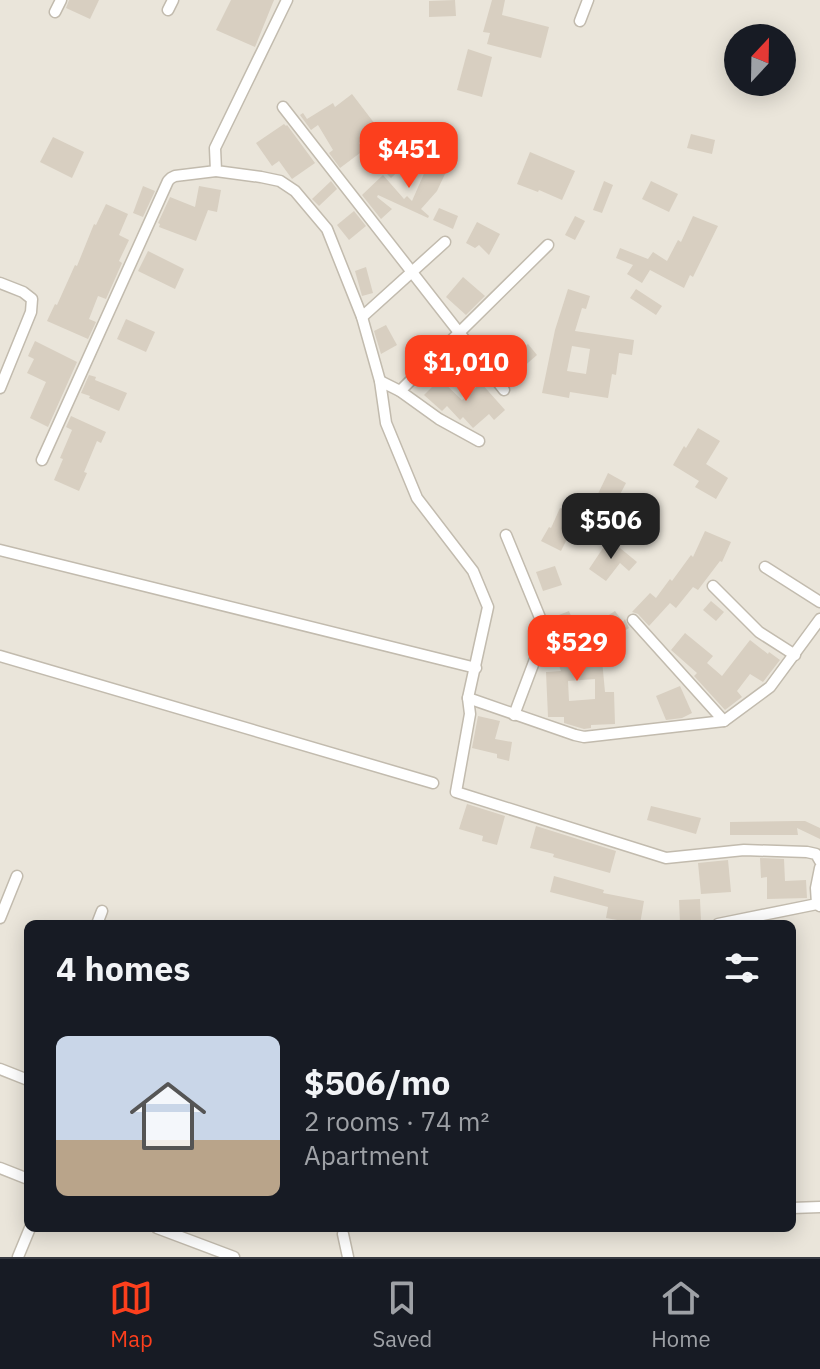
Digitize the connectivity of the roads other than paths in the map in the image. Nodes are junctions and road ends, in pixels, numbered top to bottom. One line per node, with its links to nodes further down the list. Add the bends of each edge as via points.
1 (61, 0): 4 (street)
2 (287, 0): 7 (street, via 215,148)
3 (588, 0): 5 (street)
4 (55, 12)
5 (580, 21)
6 (283, 107): 10 (street)
7 (216, 171): 12 (street, via 280,181 295,191 327,229); 19 (street, via 168,181)
8 (445, 242): 10 (street)
9 (548, 245): 13 (street)
10 (411, 273): 12 (street); 13 (street)
11 (0, 283): 15 (street, via 32,299)
12 (362, 317): 14 (street)
13 (458, 333): 16 (street); 17 (street)
14 (380, 381): 17 (street); 29 (street, via 386,423 417,498 473,571 488,607)
15 (0, 388)
16 (504, 390)
17 (400, 391): 18 (street)
18 (479, 441)
19 (42, 460)
20 (506, 535): 31 (street, via 543,625)
21 (0, 550): 29 (street)
22 (765, 567): 24 (street)
23 (713, 586): 27 (street, via 759,632)
24 (820, 602)
25 (820, 619): 27 (street)
26 (633, 620): 32 (street)
27 (795, 655): 32 (street, via 770,687)
28 (0, 656): 33 (street)
29 (476, 668): 30 (street)
30 (468, 698): 31 (street); 34 (street, via 470,714 456,792 666,858 744,850 807,852)
31 (514, 715): 32 (street, via 584,737)
32 (724, 721)
33 (433, 783)
34 (820, 861)
35 (820, 868): 37 (street)
36 (17, 876): 39 (street)
37 (819, 905): 41 (street)
38 (102, 911): 40 (street)
39 (0, 918)
40 (99, 920)
41 (739, 920)
42 (0, 1069): 43 (street)
43 (24, 1078)
44 (0, 1168): 45 (street)
45 (24, 1177)
46 (820, 1207): 47 (street)
47 (796, 1208)
48 (28, 1232): 51 (street)
49 (168, 1232): 52 (street)
50 (343, 1234): 53 (street)
51 (18, 1257)
52 (234, 1257)
53 (348, 1257)

